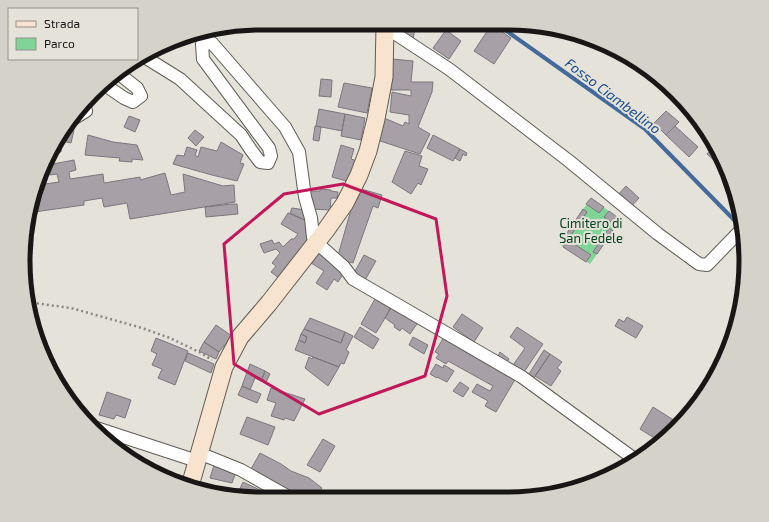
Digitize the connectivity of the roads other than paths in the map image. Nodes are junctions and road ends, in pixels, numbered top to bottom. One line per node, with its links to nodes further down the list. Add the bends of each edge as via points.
1 (385, 30): 7 (main road, via 384,77 368,151 360,175 345,203)
2 (391, 30): 6 (street, via 455,74 699,264 708,265)
3 (148, 59): 7 (street, via 180,79 241,135 260,162 268,163 271,156 269,148 203,59 202,44 212,43 285,127 299,152 305,197)
4 (122, 76): 5 (street, via 137,88 141,96 133,102)
5 (109, 87)
6 (737, 234)
7 (316, 242): 9 (street, via 344,267 353,279 522,377); 10 (main road, via 240,337 224,367)
8 (104, 430): 10 (street)
9 (631, 456)
10 (198, 457): 11 (main road); 12 (street, via 241,470)
11 (191, 481)
12 (280, 492)

